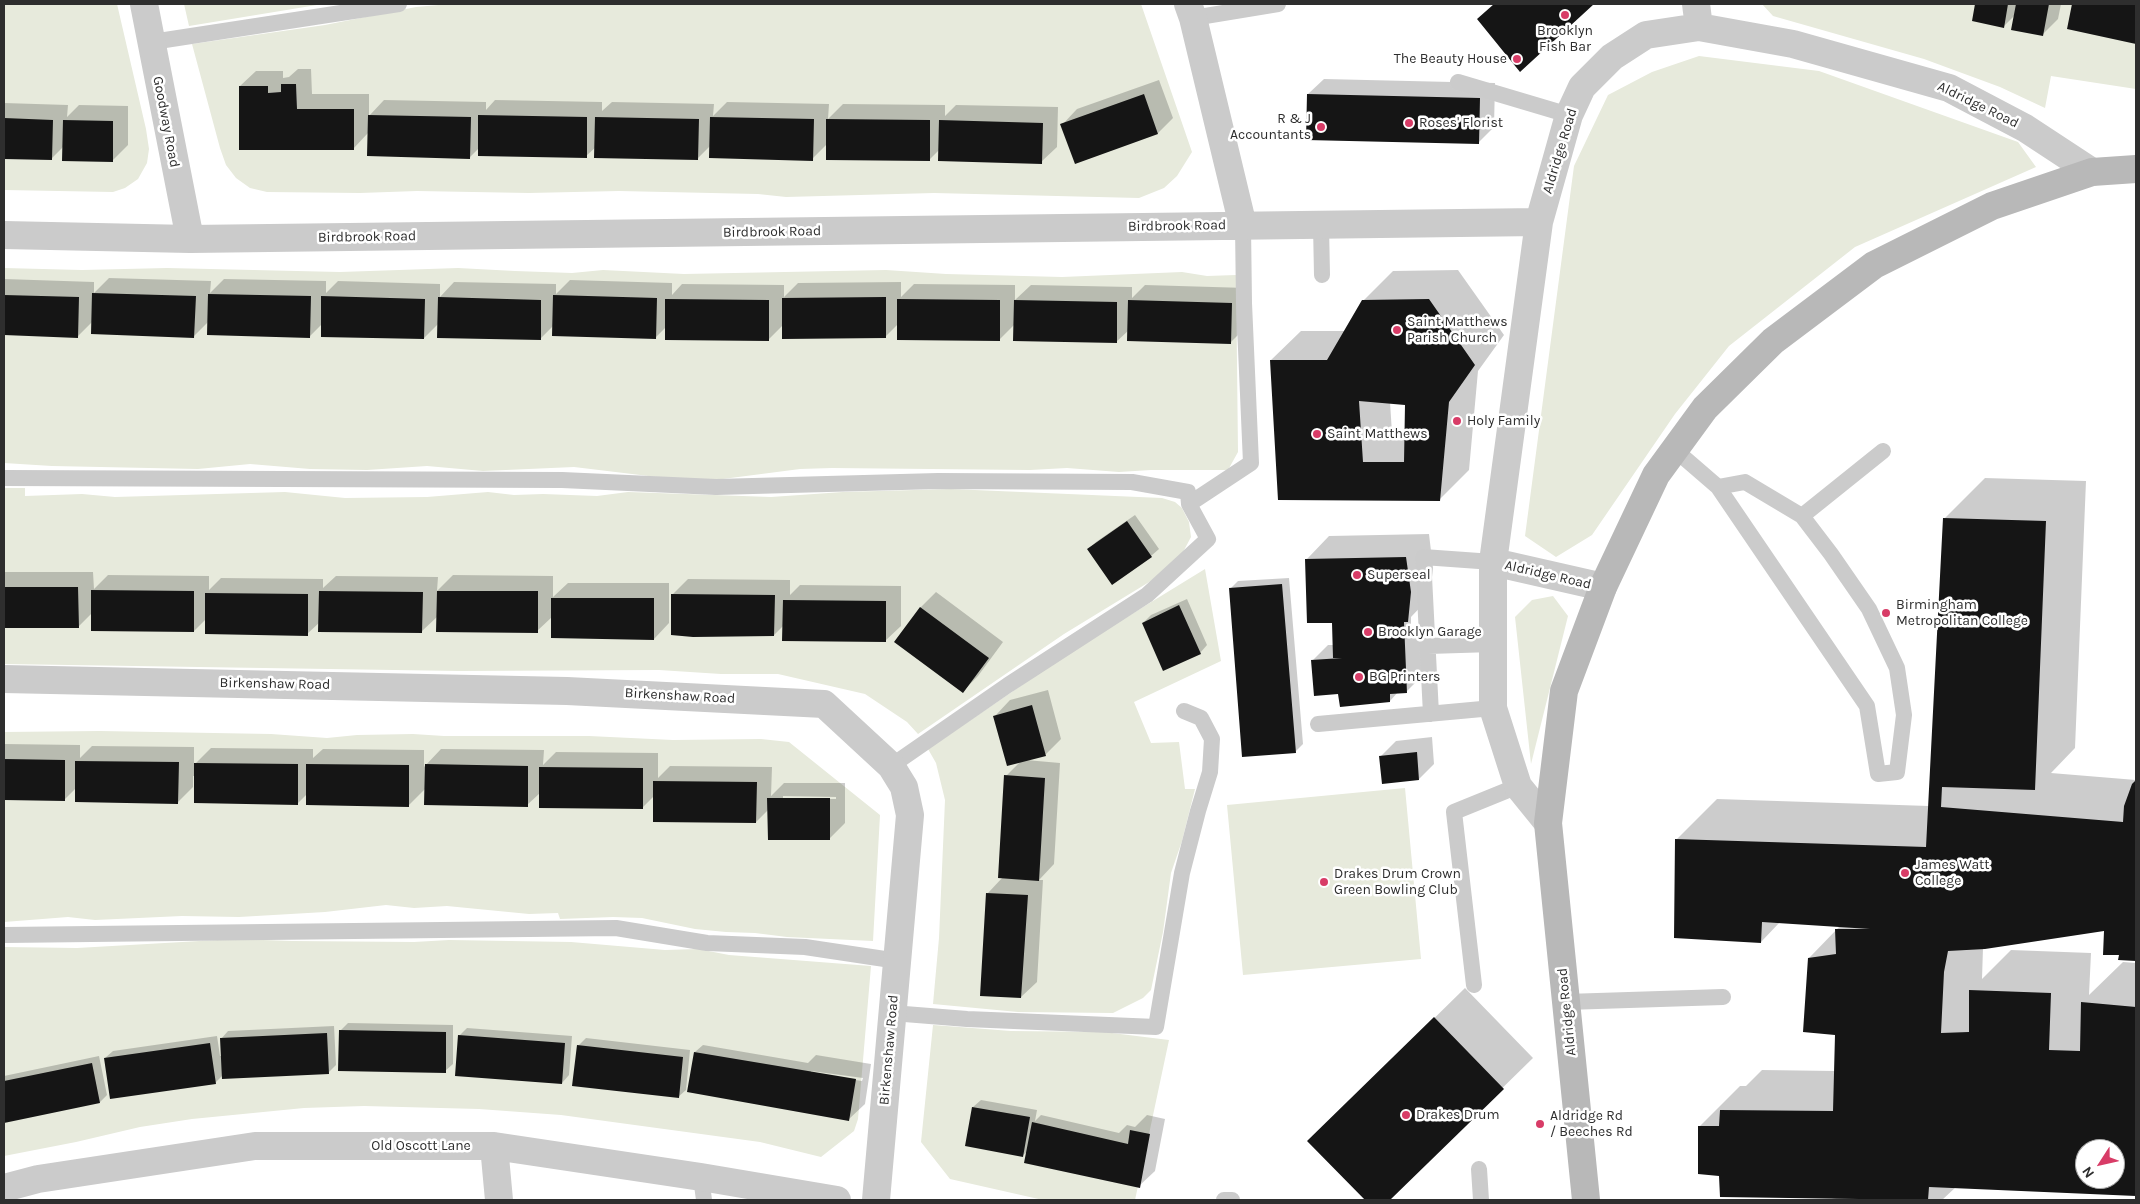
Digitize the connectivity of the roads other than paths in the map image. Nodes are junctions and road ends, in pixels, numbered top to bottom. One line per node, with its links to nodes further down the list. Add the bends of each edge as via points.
1 (144, 4): 6 (street, Goodway Road)
2 (399, 4): 6 (lane)
3 (1278, 4): 4 (lane)
4 (1190, 11): 13 (street)
5 (1697, 15): 8 (street, Aldridge Road, via 1646,35 1612,57 1582,88); 10 (street, Aldridge Road, via 1949,88 2025,128)
6 (152, 42): 15 (street, Goodway Road)
7 (1458, 82): 8 (lane)
8 (1569, 115): 11 (street, Aldridge Road)
9 (2136, 169): 10 (street, Aldridge Road)
10 (2092, 172): 17 (street, Aldridge Road, via 1992,206 1874,265 1773,341 1704,408)
11 (1539, 222): 12 (street, Birdbrook Road); 23 (street, Aldridge Road)
12 (1320, 224): 13 (street, Birdbrook Road); 16 (lane)
13 (1243, 226): 15 (street, Birdbrook Road); 21 (lane, via 1251,463)
14 (4, 235): 15 (street, Birdbrook Road)
15 (190, 239)
16 (1322, 275)
17 (1674, 449): 20 (lane); 24 (street, Aldridge Road, via 1656,474)
18 (1884, 451): 22 (lane)
19 (4, 478): 21 (lane, via 562,480 716,487 938,481 1132,482 1188,492)
20 (1718, 487): 22 (lane, via 1745,482); 22 (lane, via 1867,706 1878,774 1897,772 1904,715 1897,668 1869,609)
21 (1189, 504): 32 (lane, via 1208,539 1147,595)
22 (1802, 516)
23 (1493, 562): 24 (street, Aldridge Road); 25 (street, Aldridge Road); 26 (lane, via 1422,557)
24 (1603, 587): 34 (street, Aldridge Road, via 1564,691)
25 (1493, 644): 26 (lane); 28 (street, Aldridge Road)
26 (1428, 646): 30 (lane)
27 (4, 679): 32 (street, Birkenshaw Road, via 567,691 824,704)
28 (1493, 708): 30 (lane); 33 (street, Aldridge Road)
29 (1184, 711): 40 (lane, via 1201,718 1212,739 1210,772 1182,873 1156,1027)
30 (1431, 714): 31 (lane)
31 (1318, 724)
32 (891, 766): 36 (street, Birkenshaw Road, via 904,787 910,815)
33 (1518, 786): 34 (street, Aldridge Road); 37 (lane, via 1454,812)
34 (1548, 824): 39 (street, Aldridge Road)
35 (4, 935): 36 (lane, via 616,928 707,943 805,947)
36 (898, 961): 40 (street, Birkenshaw Road)
37 (1474, 985)
38 (1723, 997): 39 (lane)
39 (1566, 1002): 51 (street, Aldridge Road)
40 (892, 1013): 47 (street, Birkenshaw Road)
41 (494, 1146): 43 (street, Old Oscott Lane, via 255,1146 38,1179); 44 (street, Old Oscott Lane); 45 (street)
42 (1479, 1169): 50 (lane)
43 (4, 1188)
44 (703, 1188): 46 (street, Old Oscott Lane)
45 (499, 1200)
46 (837, 1200)
47 (876, 1200)
48 (1224, 1200): 49 (lane)
49 (1232, 1200)
50 (1481, 1200)
51 (1586, 1200)

